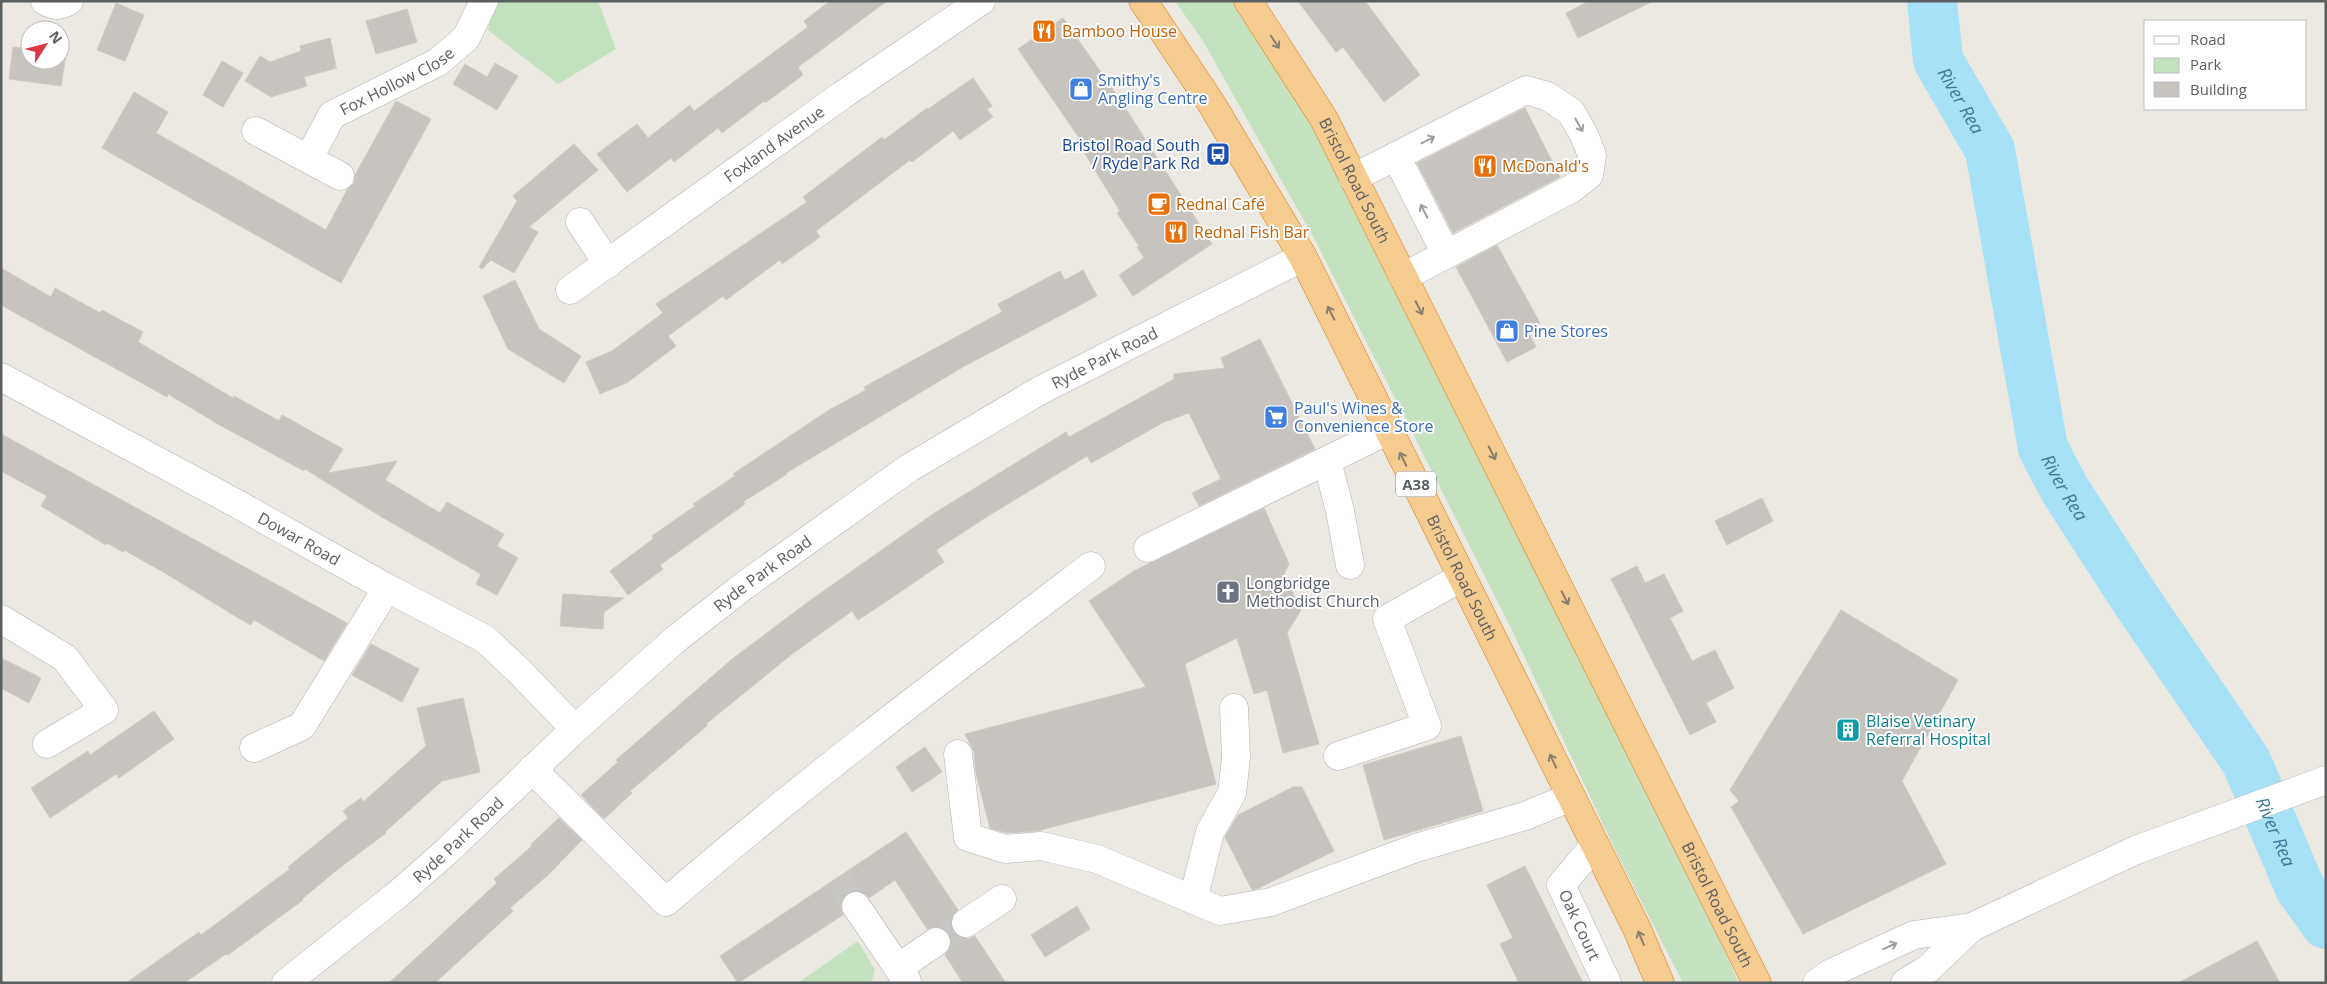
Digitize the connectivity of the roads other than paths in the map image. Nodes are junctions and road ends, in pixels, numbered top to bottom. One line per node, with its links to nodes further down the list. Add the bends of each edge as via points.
1 (45, 1): 2 (street, via 53,5)
2 (69, 1)
3 (484, 1): 9 (street, Fox Hollow Close, via 466,38 438,62 332,115)
4 (981, 1): 15 (street, Foxland Avenue)
5 (1143, 1): 14 (highway, Bristol Road South / A38, via 1211,103)
6 (1248, 1): 11 (highway, Bristol Road South, one-way to 11, via 1324,119)
7 (256, 131): 9 (street)
8 (1396, 156): 11 (street); 13 (street, one-way to 8); 13 (street, one-way to 13, via 1526,90 1547,96 1571,112 1584,135 1592,156 1589,175 1571,189)
9 (309, 158): 10 (street)
10 (340, 176)
11 (1354, 178): 16 (highway, Bristol Road South)
12 (580, 222): 15 (street)
13 (1446, 254): 16 (street)
14 (1303, 257): 19 (highway, Bristol Road South / A38, one-way to 14); 28 (street, Ryde Park Road, via 1039,391 909,468 745,585 677,638)
15 (608, 264): 17 (street, Foxland Avenue)
16 (1403, 277): 47 (highway, Bristol Road South, one-way to 47)
17 (570, 290)
18 (1, 377): 25 (street, Dowar Road)
19 (1389, 430): 20 (street); 24 (highway, Bristol Road South / A38, one-way to 19)
20 (1327, 461): 21 (street); 22 (street)
21 (1148, 548)
22 (1350, 565)
23 (1091, 566): 33 (street, via 860,741 753,826 666,902)
24 (1462, 577): 32 (street, via 1387,619 1427,726); 35 (highway, Bristol Road South / A38, one-way to 24)
25 (387, 588): 28 (street, Dowar Road, via 485,639); 30 (street, via 302,726)
26 (1, 619): 29 (street, via 65,658 104,710)
27 (1234, 708): 38 (street, via 1236,758 1232,794 1210,832)
28 (575, 729): 33 (street, Ryde Park Road)
29 (47, 744)
30 (254, 748)
31 (958, 754): 38 (street, via 968,837 1004,849 1041,846 1097,860)
32 (1338, 756)
33 (532, 769): 44 (street, Ryde Park Road, via 398,895)
34 (2321, 782): 41 (street, via 2174,834)
35 (1570, 797): 36 (highway, Bristol Road South / A38); 38 (street, via 1525,816 1416,848 1271,902 1220,911)
36 (1594, 846): 45 (street, Oak Court, via 1561,885); 46 (highway, Bristol Road South / A38, one-way to 36, via 1637,929)
37 (1002, 899): 40 (street)
38 (1193, 900)
39 (856, 906): 43 (street)
40 (966, 922)
41 (1972, 927): 48 (street, one-way to 41, via 1831,973 1914,935); 49 (street, via 1928,969)
42 (936, 942): 43 (street)
43 (901, 975)
44 (286, 983)
45 (1607, 983)
46 (1660, 983)
47 (1757, 983)
48 (1817, 983)
49 (1904, 983)

